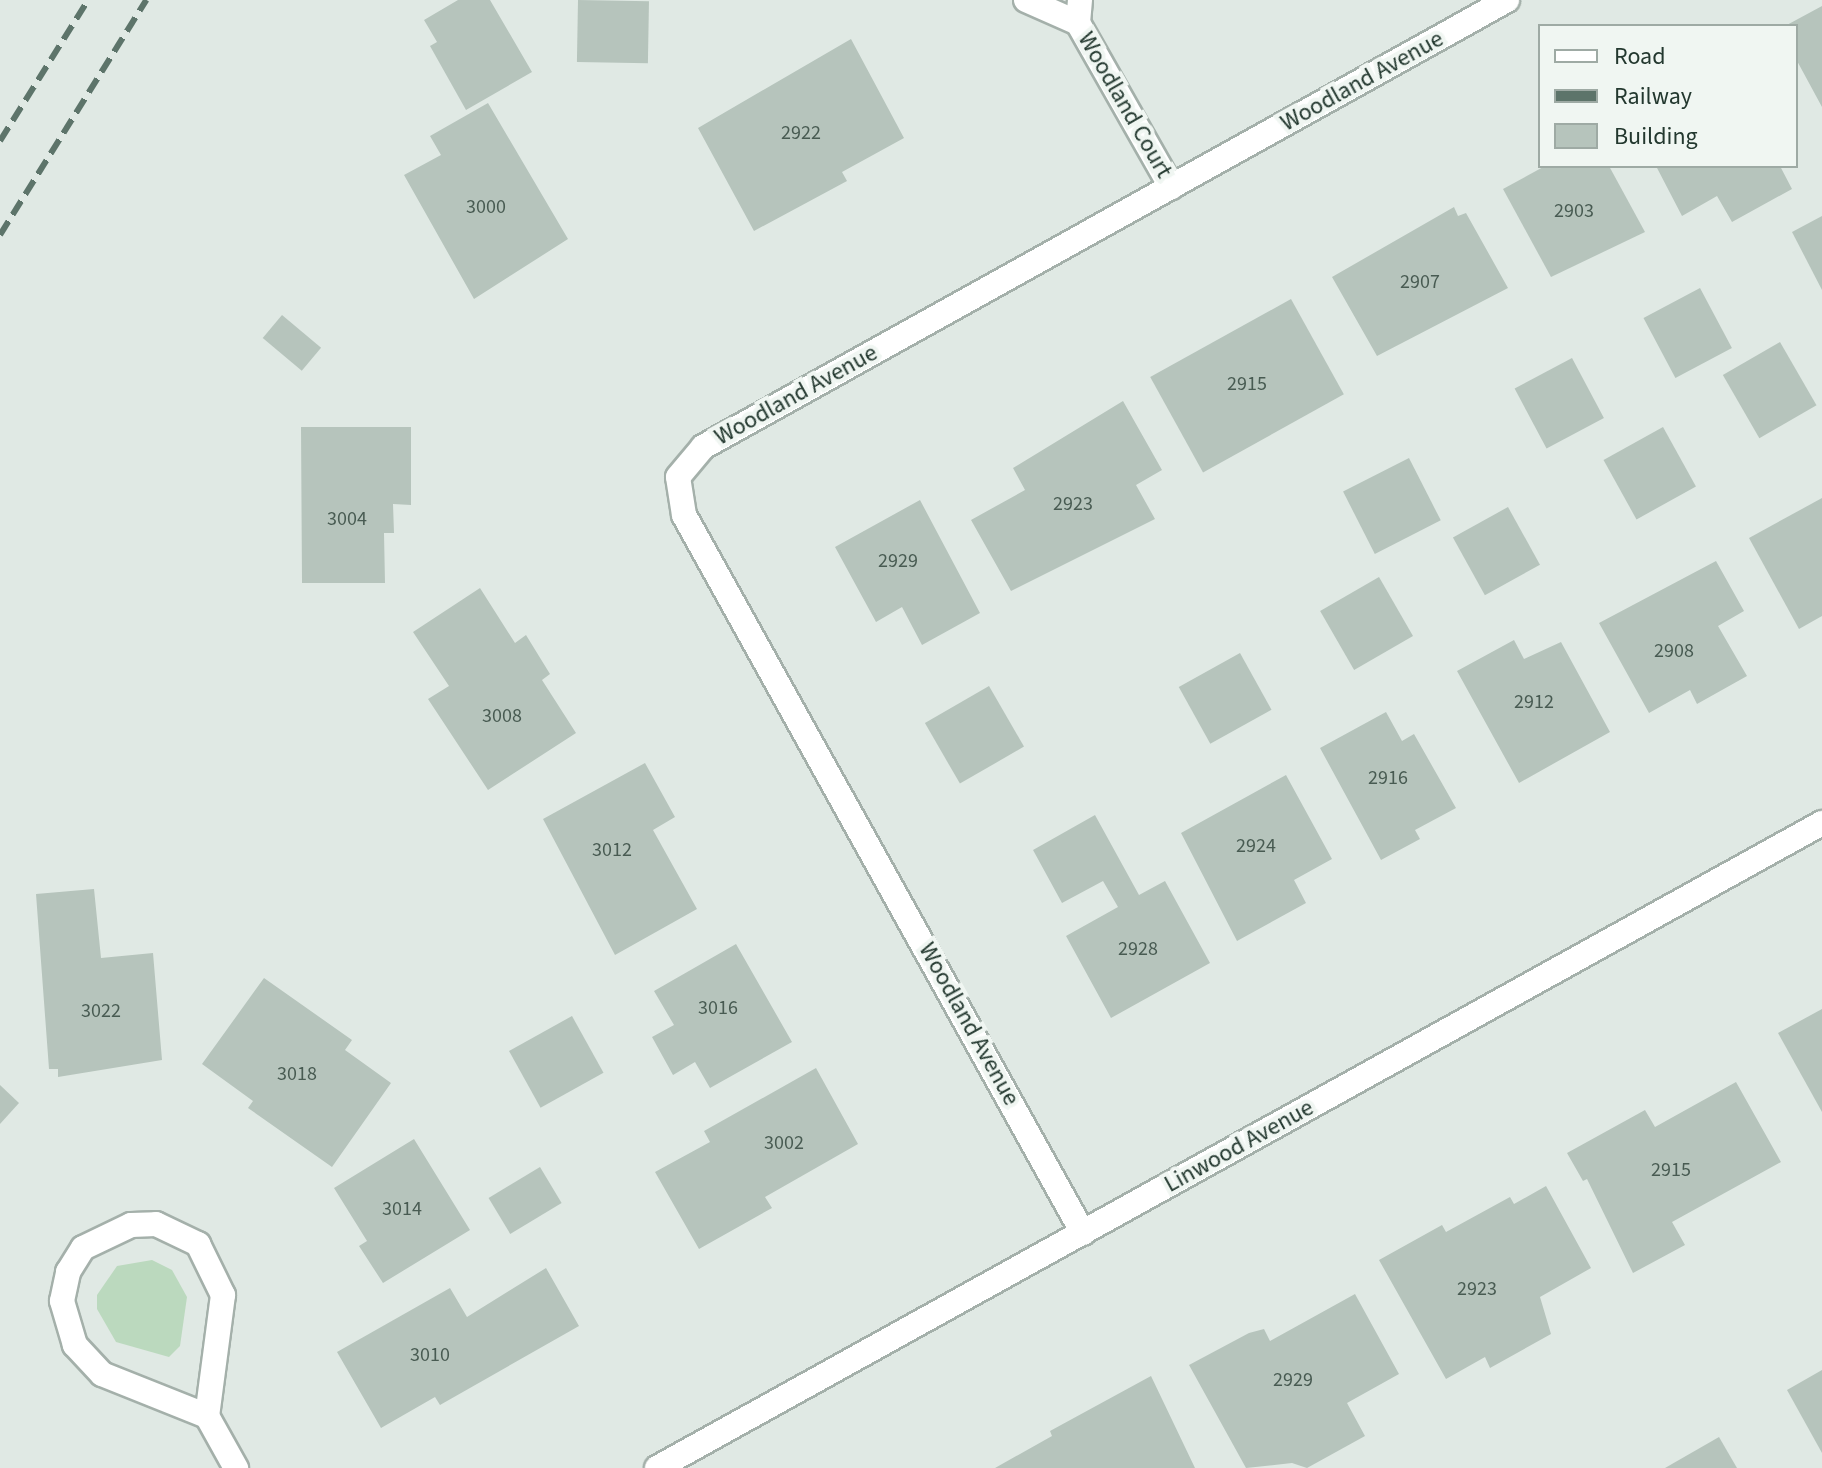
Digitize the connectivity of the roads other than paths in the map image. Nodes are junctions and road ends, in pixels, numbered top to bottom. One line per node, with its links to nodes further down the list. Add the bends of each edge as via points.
1 (1026, 0): 3 (street, Woodland Court)
2 (1507, 0): 4 (street, Woodland Avenue)
3 (1079, 12): 4 (street, Woodland Court)
4 (1171, 187): 6 (street, Woodland Avenue, via 703,447 678,477 684,515)
5 (1822, 823): 6 (street, Linwood Avenue)
6 (1083, 1233): 9 (street, Linwood Avenue)
7 (207, 1416): 7 (street, via 223,1295 198,1244 156,1224 131,1225 83,1248 68,1272 62,1301 75,1345 102,1374); 8 (street)
8 (236, 1468)
9 (657, 1468)

